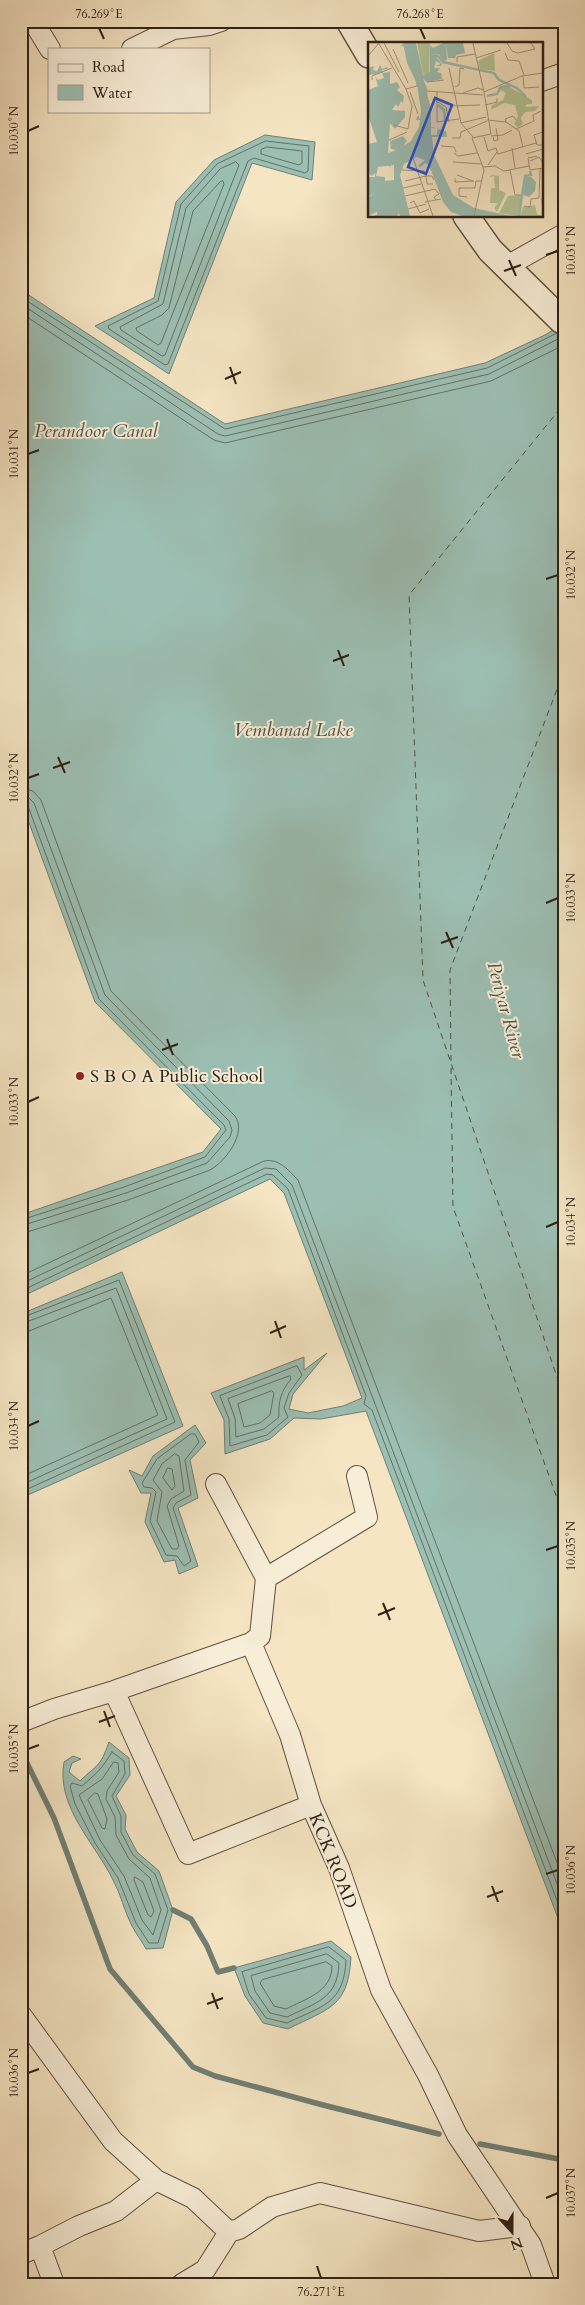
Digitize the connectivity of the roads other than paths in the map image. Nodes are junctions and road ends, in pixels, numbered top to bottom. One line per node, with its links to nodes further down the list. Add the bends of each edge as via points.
1 (33, 21): 4 (street)
2 (221, 21): 5 (street, via 173,29)
3 (349, 21): 6 (street)
4 (49, 48)
5 (134, 48)
6 (368, 53)
7 (564, 73): 8 (street)
8 (542, 81)
9 (467, 218): 11 (street, via 490,250)
10 (564, 234): 11 (street)
11 (507, 266): 12 (street)
12 (561, 320)
13 (357, 1476): 15 (street, via 368,1517)
14 (216, 1484): 15 (street)
15 (266, 1578): 16 (street, via 260,1636)
16 (250, 1643): 17 (street); 19 (street, KCK ROAD, via 290,1735)
17 (114, 1691): 18 (street); 19 (street, via 188,1854)
18 (21, 1722)
19 (310, 1805): 22 (street, KCK ROAD, via 339,1868 381,1990 460,2140)
20 (21, 2015): 21 (street, via 113,2141)
21 (156, 2180): 23 (street, via 193,2198); 24 (street, via 116,2211)
22 (520, 2226): 23 (street, via 479,2231 320,2193 272,2206 239,2229); 28 (street, KCK ROAD, via 531,2245)
23 (229, 2232): 27 (street, via 204,2270)
24 (40, 2246): 25 (street); 26 (street)
25 (21, 2254)
26 (54, 2284)
27 (182, 2284)
28 (545, 2284)

